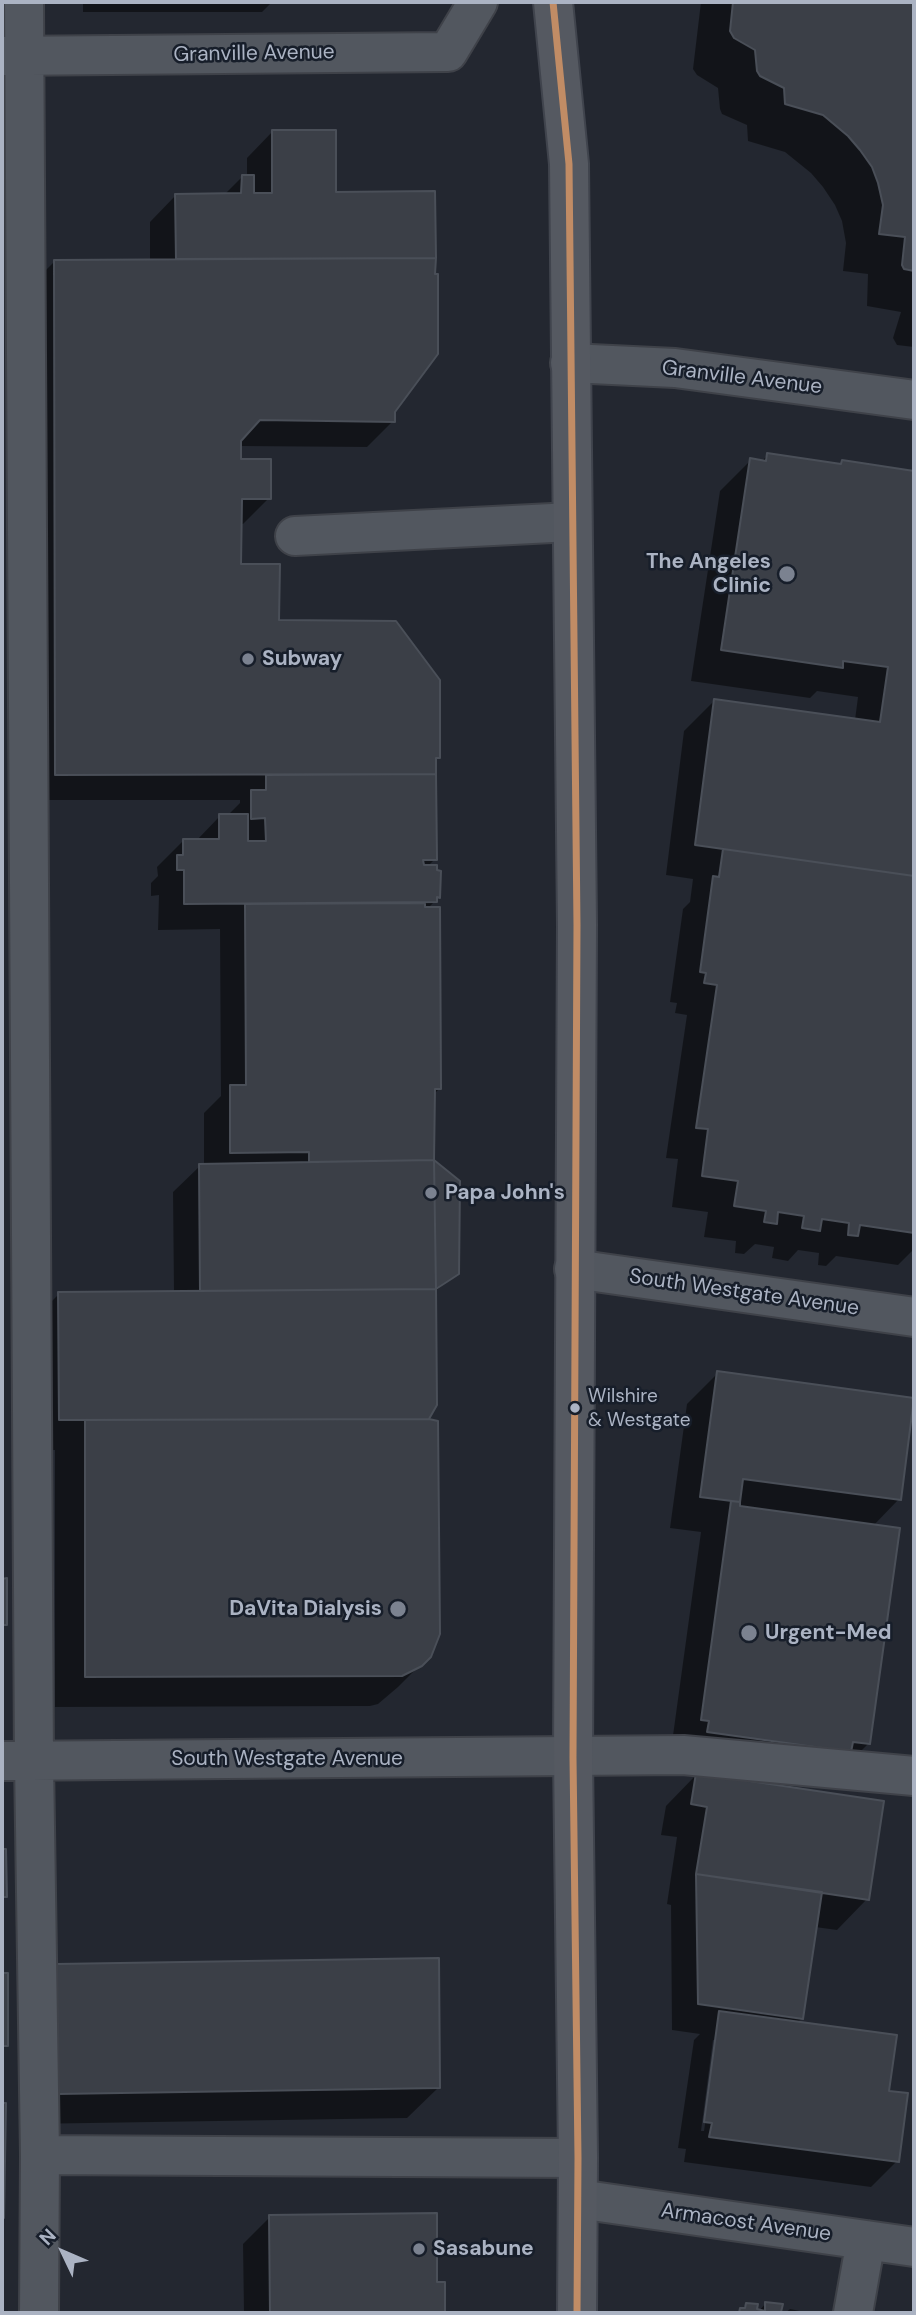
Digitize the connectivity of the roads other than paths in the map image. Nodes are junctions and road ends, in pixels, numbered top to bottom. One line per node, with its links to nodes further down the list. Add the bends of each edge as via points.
1 (23, 2): 4 (street)
2 (478, 2): 4 (street, Granville Avenue, via 448,52)
3 (553, 2): 5 (main road, via 569,164)
4 (13, 56): 12 (street)
5 (570, 362): 6 (street, Granville Avenue, via 676,368); 7 (main road)
6 (914, 400)
7 (572, 522): 8 (street); 9 (main road, via 577,925)
8 (295, 536)
9 (574, 1269): 10 (street, South Westgate Avenue); 11 (main road)
10 (914, 1317)
11 (573, 1757): 12 (street, South Westgate Avenue); 13 (street, South Westgate Avenue, via 684,1755); 15 (main road)
12 (18, 1761): 14 (street)
13 (914, 1776)
14 (40, 2155): 15 (street); 19 (street)
15 (578, 2158): 16 (main road)
16 (578, 2199): 17 (street, Armacost Avenue); 20 (main road)
17 (866, 2240): 18 (street, Armacost Avenue); 21 (street)
18 (914, 2247)
19 (39, 2313)
20 (577, 2313)
21 (853, 2313)

